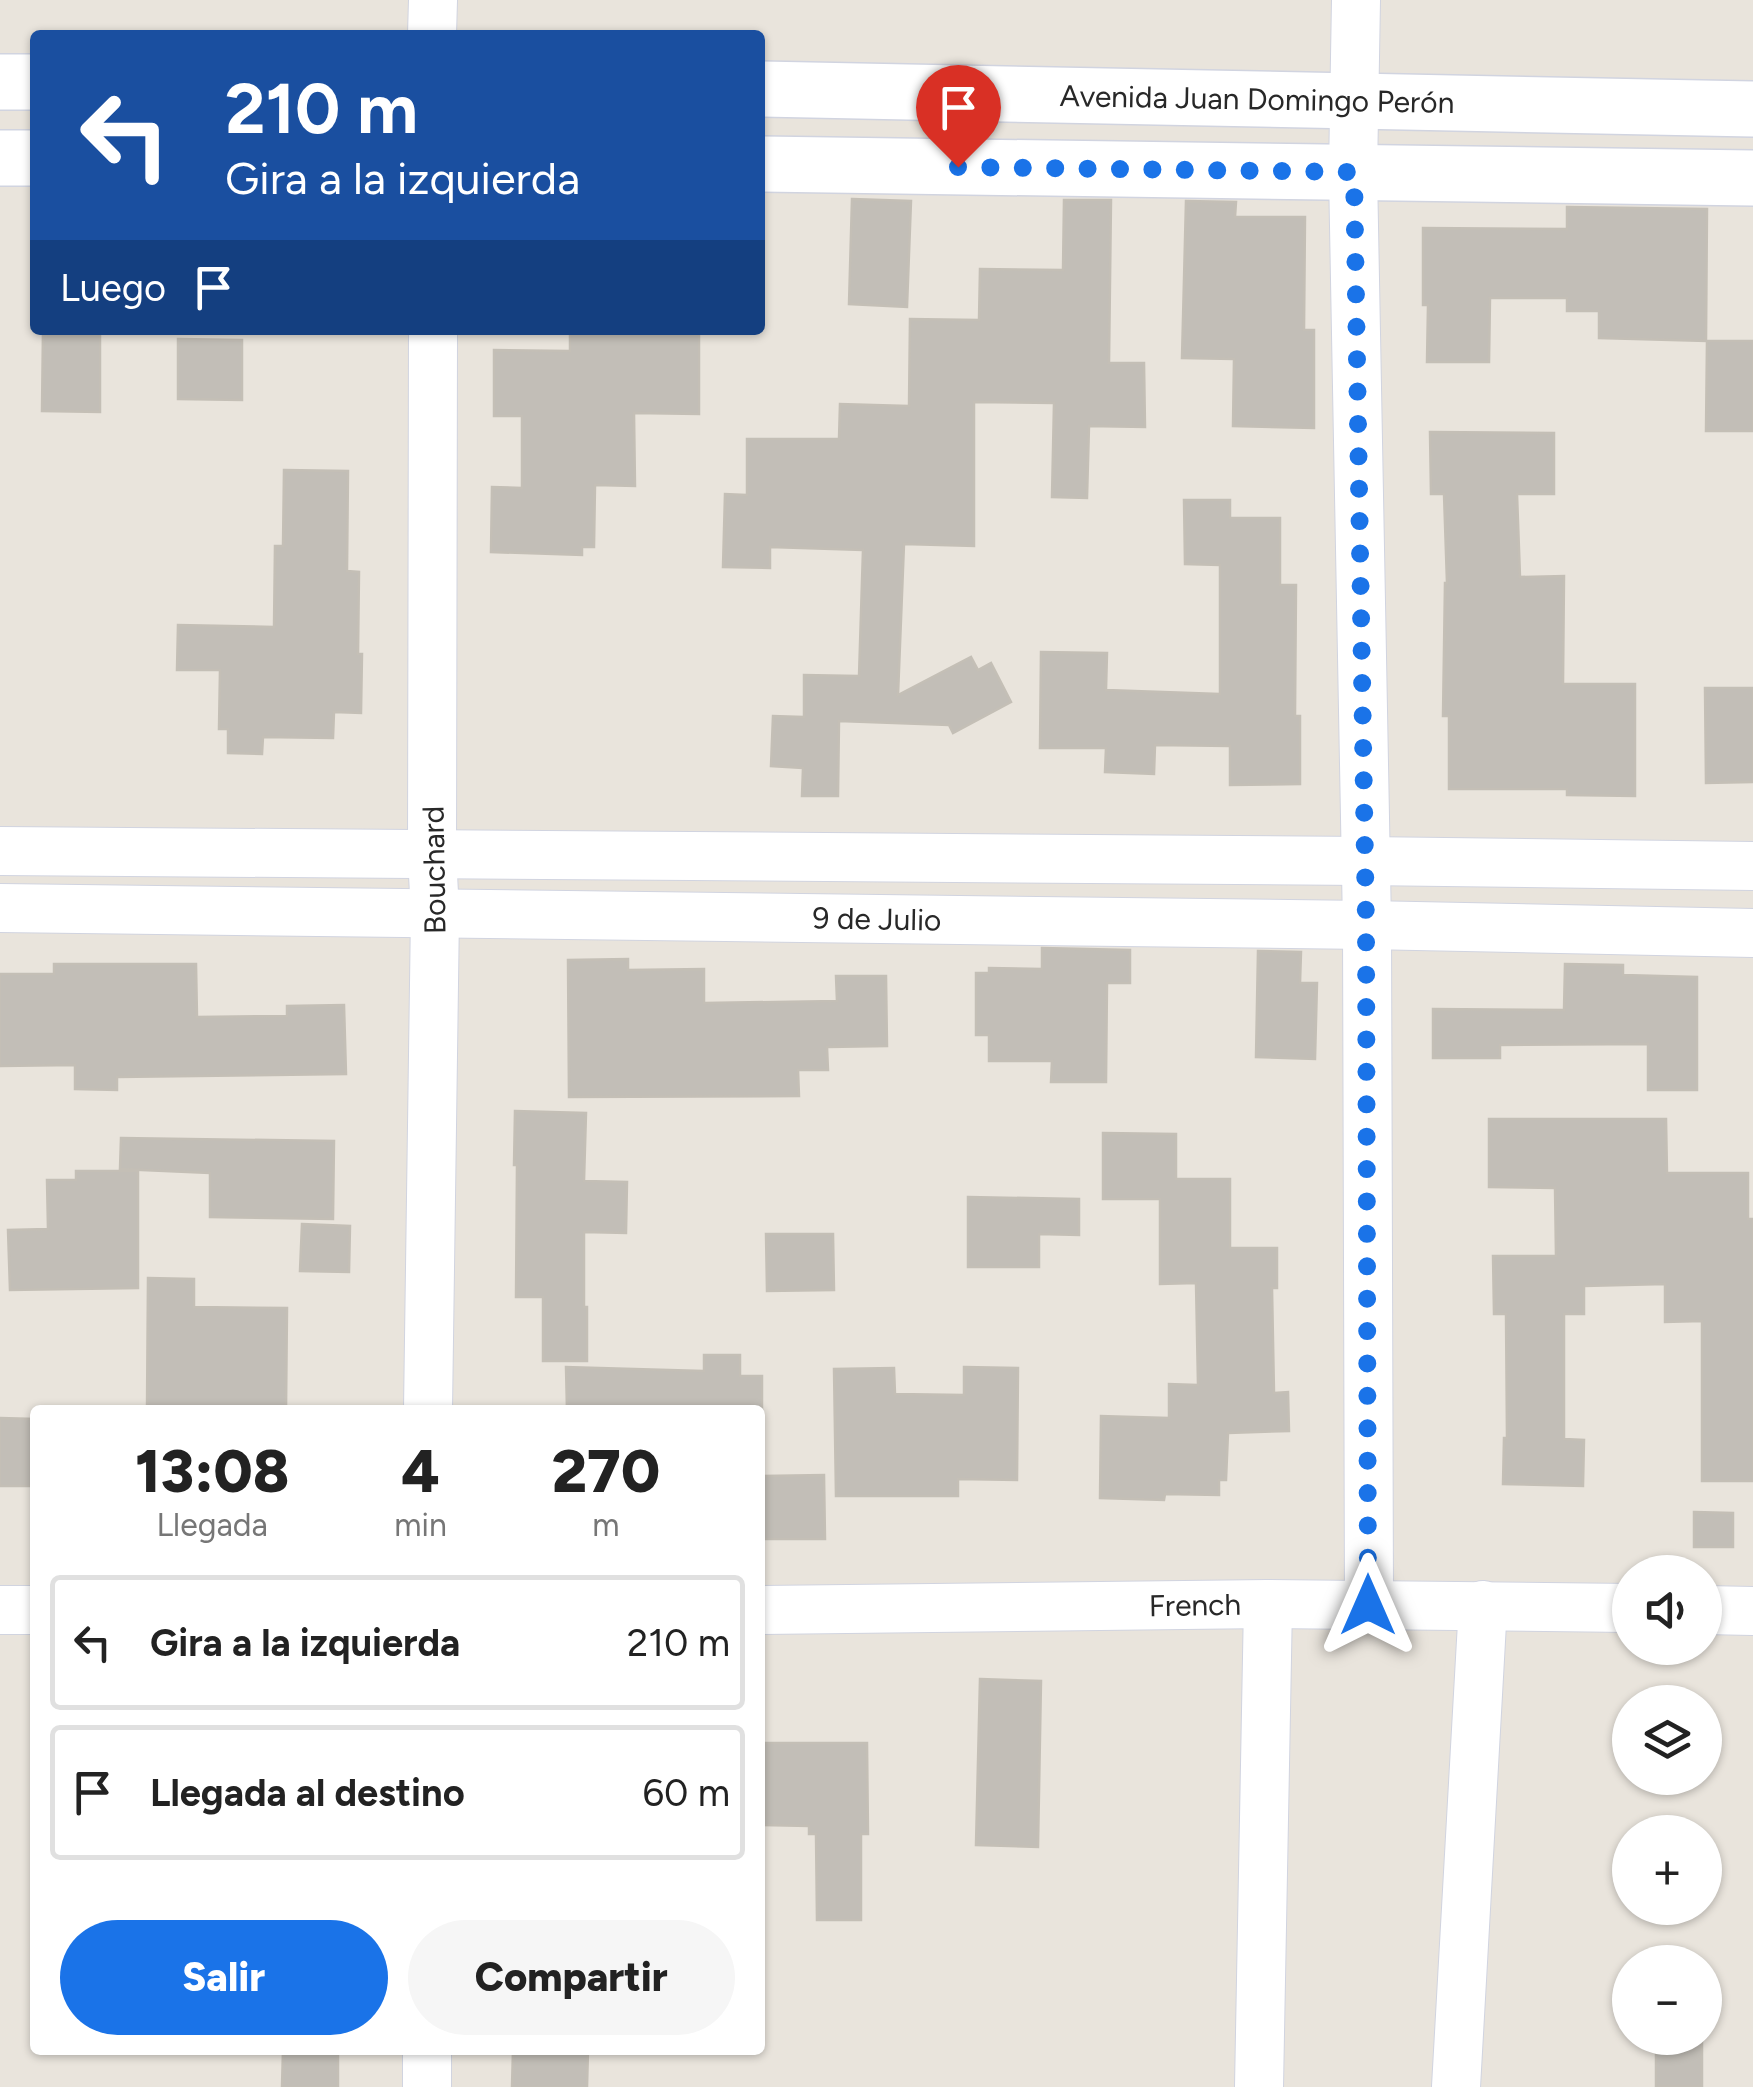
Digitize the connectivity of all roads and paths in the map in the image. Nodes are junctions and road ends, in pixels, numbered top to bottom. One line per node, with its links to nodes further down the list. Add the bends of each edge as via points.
1 (432, 0): 3 (street)
2 (1356, 0): 7 (street)
3 (432, 30)
4 (0, 82): 5 (main road)
5 (30, 82)
6 (765, 89): 7 (main road, Avenida Juan Domingo Perón)
7 (1354, 100): 8 (main road, Avenida Juan Domingo Perón); 12 (street)
8 (1753, 109)
9 (0, 158): 10 (main road)
10 (30, 158)
11 (765, 164): 12 (main road)
12 (1354, 172): 13 (main road); 17 (street)
13 (1753, 178)
14 (433, 335): 16 (street, Bouchard)
15 (0, 851): 16 (street, 9 de Julio)
16 (432, 855): 17 (street, 9 de Julio); 20 (street, Bouchard)
17 (1364, 860): 18 (street, 9 de Julio); 21 (street)
18 (1753, 866)
19 (0, 908): 20 (street, 9 de Julio)
20 (436, 913): 21 (street, 9 de Julio); 23 (street, Bouchard)
21 (1366, 925): 22 (street, 9 de Julio); 25 (street)
22 (1753, 933)
23 (428, 1405)
24 (1268, 1604): 25 (street, French); 30 (street, French); 35 (street)
25 (1368, 1605): 26 (street, French)
26 (1483, 1606): 27 (street, French); 36 (street)
27 (1612, 1608)
28 (0, 1610): 29 (street)
29 (30, 1610)
30 (765, 1610)
31 (1722, 1610): 32 (street)
32 (1753, 1610)
33 (427, 2055): 34 (street)
34 (427, 2087)
35 (1259, 2087)
36 (1456, 2087)

